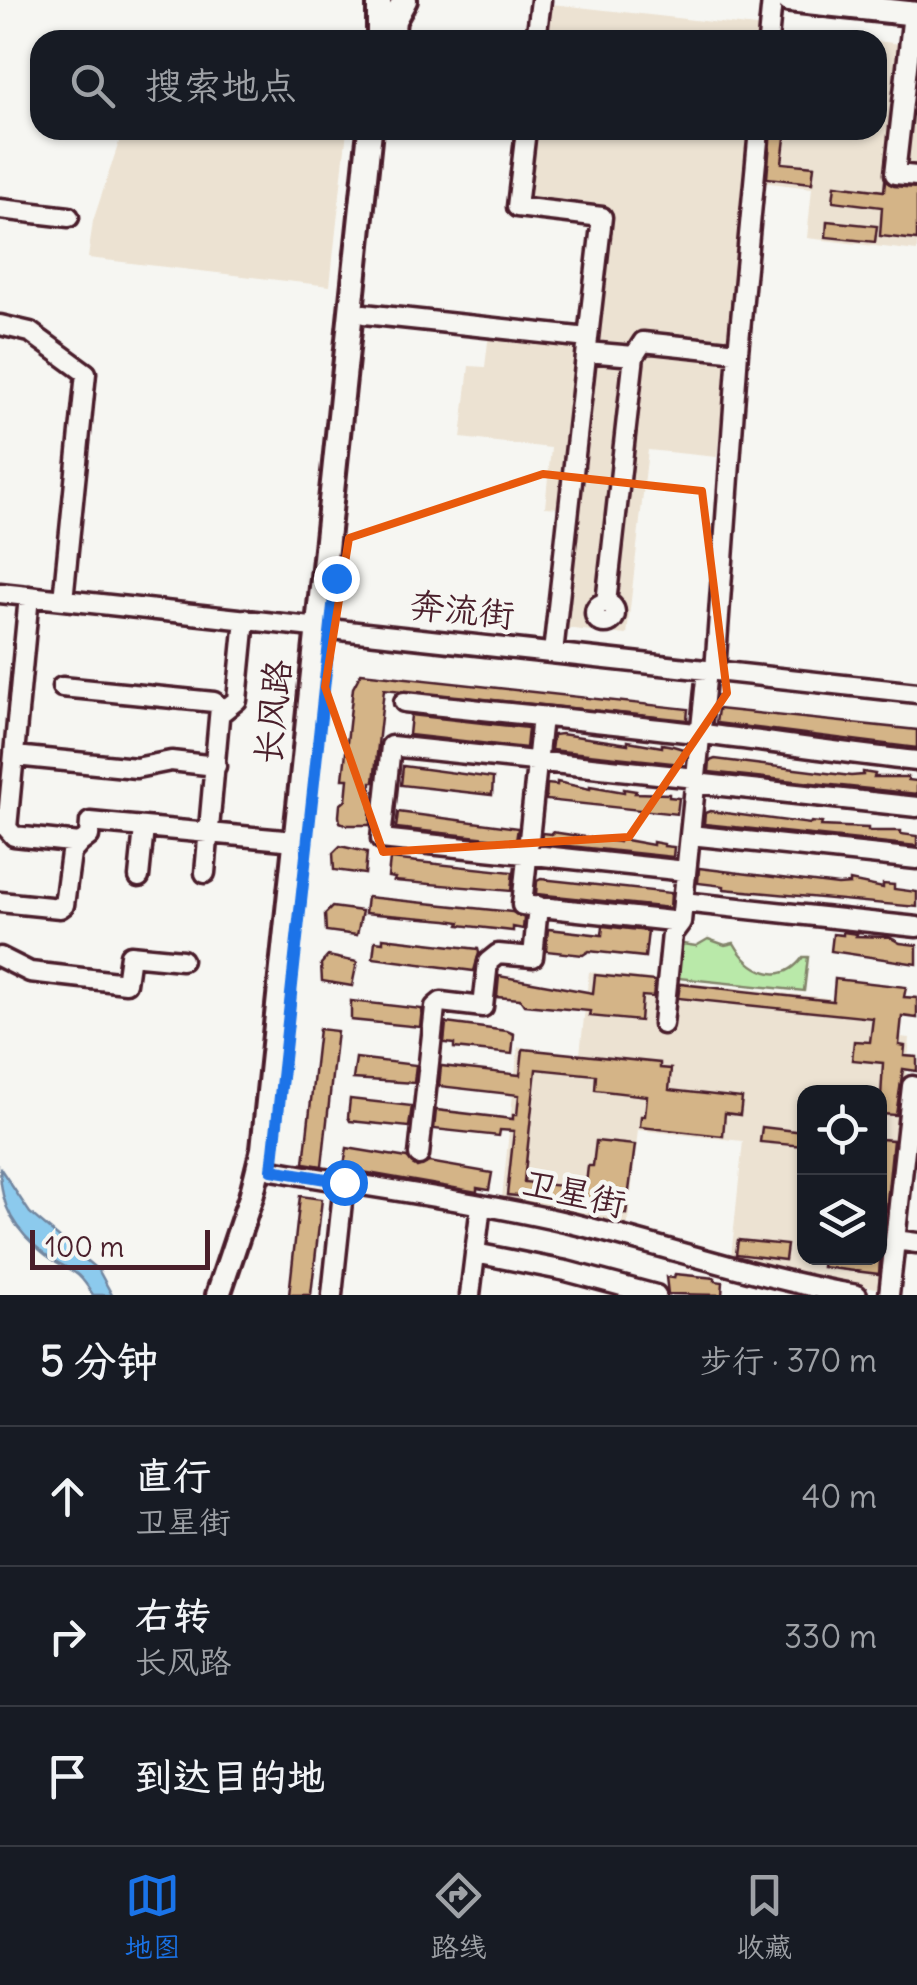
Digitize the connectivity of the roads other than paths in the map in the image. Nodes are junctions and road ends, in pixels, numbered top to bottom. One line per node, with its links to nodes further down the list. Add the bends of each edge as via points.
1 (378, 0): 7 (main road)
2 (405, 0): 8 (main road)
3 (541, 0): 9 (street)
4 (772, 0): 10 (street)
5 (789, 0): 6 (main road)
6 (915, 14): 11 (street)
7 (380, 30)
8 (393, 30)
9 (537, 30)
10 (769, 30)
11 (910, 103): 16 (street, via 895,174)
12 (369, 140): 28 (main road, 长风路)
13 (382, 140): 19 (main road, 长风路)
14 (525, 140): 21 (street, via 517,207 602,217)
15 (759, 140): 22 (street)
16 (917, 176)
17 (0, 209): 18 (street)
18 (69, 217)
19 (364, 314): 21 (street); 28 (main road, 长风路)
20 (0, 325): 26 (street, via 30,332 86,373)
21 (588, 345): 23 (street); 29 (street)
22 (738, 352): 23 (street, via 643,342); 31 (street)
23 (634, 356): 30 (street)
24 (0, 592): 25 (street, 奔流街)
25 (28, 596): 26 (street, 奔流街); 38 (street)
26 (63, 600): 27 (street, 奔流街)
27 (246, 620): 28 (street, 奔流街); 35 (street, via 237,700)
28 (324, 628): 29 (street, 奔流街); 47 (main road, 长风路); 64 (main road, 长风路)
29 (553, 653): 30 (street, 奔流街)
30 (600, 658): 31 (street, 奔流街)
31 (711, 670): 33 (street, 奔流街); 37 (street)
32 (62, 687): 35 (street, via 214,702)
33 (917, 692)
34 (404, 702): 36 (street)
35 (222, 712): 41 (street)
36 (542, 716): 37 (street); 39 (street)
37 (700, 733): 40 (street); 42 (street)
38 (11, 744): 41 (street, via 136,768 171,762); 48 (street, via 8,828 14,836)
39 (537, 761): 42 (street); 49 (street); 49 (street, via 390,746 380,839)
40 (917, 761)
41 (216, 766): 45 (street)
42 (696, 781): 43 (street); 46 (street)
43 (917, 807)
44 (144, 828): 45 (street); 48 (street, via 90,822 89,836); 53 (street)
45 (209, 832): 47 (street); 52 (street)
46 (690, 835): 50 (street); 51 (street)
47 (295, 841): 73 (main road, 长风路, via 263,1149)
48 (80, 843): 54 (street, via 71,853 60,908)
49 (527, 854): 51 (street); 56 (street, via 522,905)
50 (917, 859)
51 (686, 871): 55 (street)
52 (205, 874)
53 (139, 877)
54 (0, 902)
55 (683, 902): 57 (street); 58 (street)
56 (538, 906): 57 (street); 63 (street, via 533,958 498,954 488,962 483,1006 434,1007)
57 (681, 922): 61 (street, via 672,934)
58 (917, 927)
59 (0, 956): 60 (street, via 30,972 126,983 130,954)
60 (182, 960)
61 (663, 1024)
62 (917, 1086): 66 (street)
63 (419, 1155)
64 (272, 1170): 65 (street, 卫星街); 74 (main road, 长风路)
65 (344, 1182): 67 (street, 卫星街); 75 (street)
66 (909, 1187): 68 (street)
67 (481, 1205): 70 (street); 72 (street, 卫星街)
68 (895, 1240): 69 (street); 80 (street)
69 (917, 1243)
70 (475, 1253): 71 (street); 76 (street)
71 (576, 1274): 77 (street); 78 (street)
72 (817, 1291): 79 (street, 卫星街)
73 (218, 1295)
74 (232, 1295)
75 (332, 1295)
76 (470, 1295)
77 (574, 1295)
78 (656, 1295)
79 (857, 1295)
80 (889, 1295)

